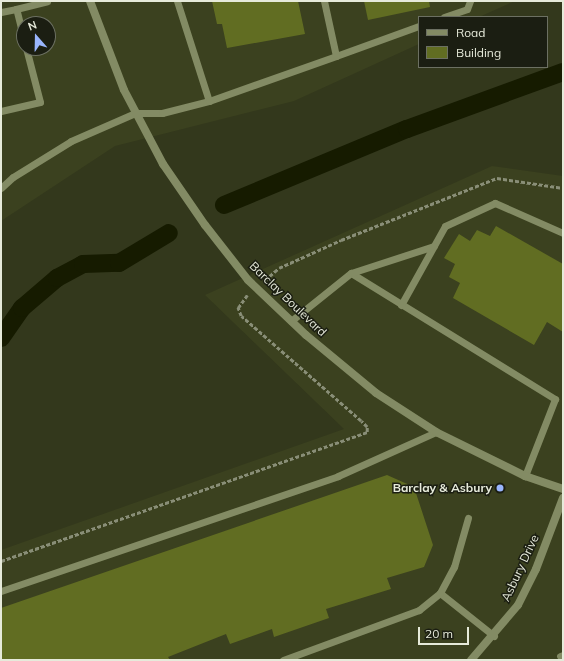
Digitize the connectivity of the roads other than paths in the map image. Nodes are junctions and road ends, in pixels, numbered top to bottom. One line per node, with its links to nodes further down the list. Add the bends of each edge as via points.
1 (47, 1): 6 (lane)
2 (90, 1): 15 (street, Barclay Boulevard)
3 (177, 1): 13 (lane)
4 (324, 1): 12 (lane)
5 (470, 1): 9 (lane, via 467,8)
6 (16, 9): 7 (lane); 8 (lane)
7 (1, 12)
8 (18, 16)
9 (447, 16)
10 (418, 26): 12 (lane)
11 (28, 56): 14 (lane, via 40,102)
12 (336, 56): 13 (lane)
13 (209, 101): 15 (lane, via 162,113)
14 (1, 111)
15 (135, 113): 16 (lane, via 71,141); 21 (street, Barclay Boulevard, via 163,164 205,225 248,280)
16 (1, 188)
17 (563, 233): 18 (lane, via 494,203 445,226)
18 (434, 246): 19 (lane); 20 (lane)
19 (352, 273): 20 (lane); 21 (lane)
20 (401, 305): 23 (lane, via 555,399)
21 (291, 321): 22 (street, Barclay Boulevard, via 376,393)
22 (436, 432): 23 (street, Barclay Boulevard); 27 (lane, via 338,476)
23 (525, 476): 24 (street, Barclay Boulevard)
24 (563, 490)
25 (563, 498): 29 (street, Asbury Drive, via 536,569 521,599)
26 (468, 518): 28 (lane, via 454,567)
27 (1, 591)
28 (440, 592): 29 (lane); 30 (lane, via 419,610)
29 (494, 636): 31 (street, Asbury Drive)
30 (283, 660)
31 (471, 660)

